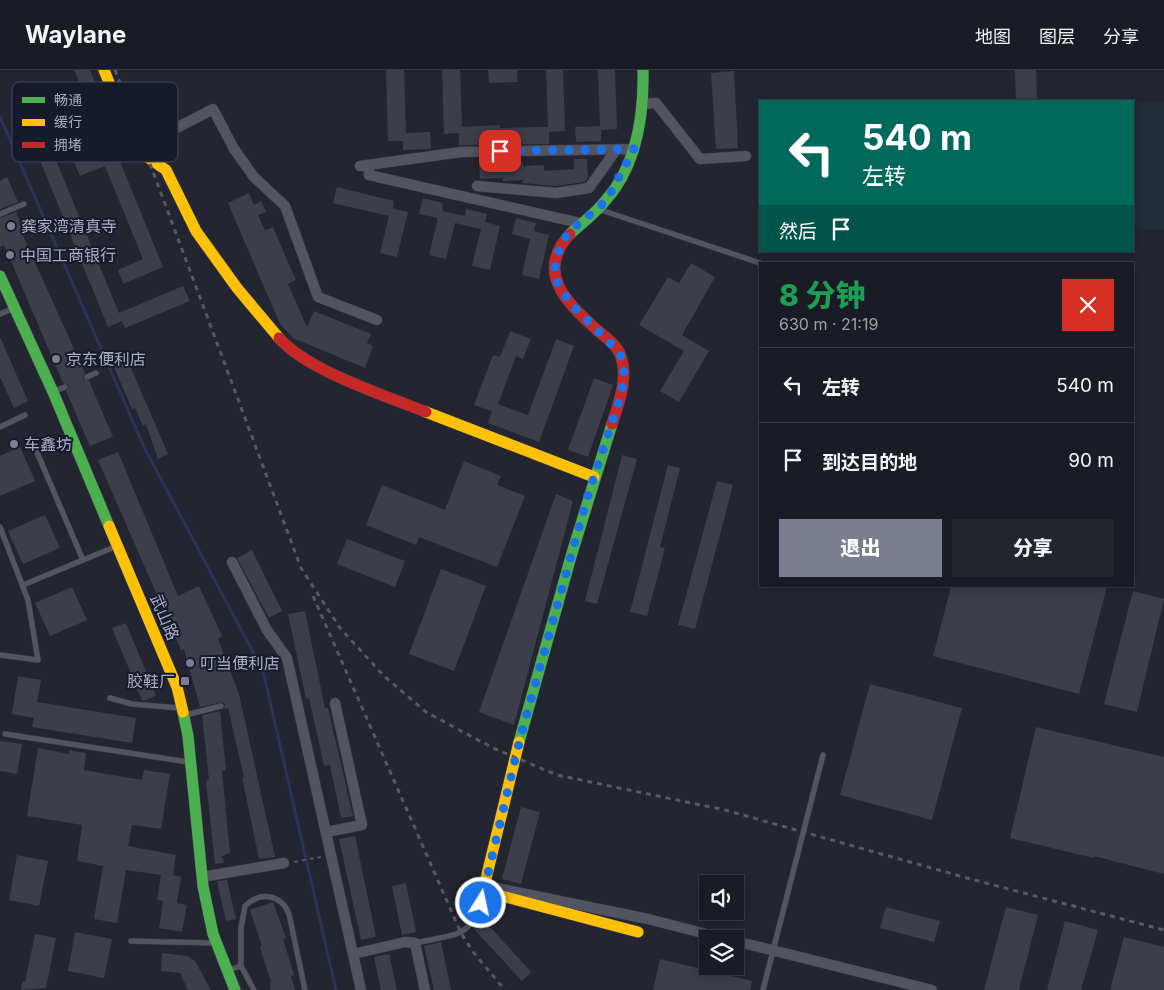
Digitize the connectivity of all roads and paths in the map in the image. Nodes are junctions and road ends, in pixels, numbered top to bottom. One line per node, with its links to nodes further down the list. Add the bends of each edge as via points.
1 (104, 70): 3 (street)
2 (643, 70): 4 (street)
3 (109, 82)
4 (642, 104): 6 (street); 8 (street, via 656,104 700,159)
5 (178, 127): 19 (street, via 213,109 234,149 254,177 285,206 318,297)
6 (634, 149): 7 (street); 12 (street)
7 (616, 150): 10 (street, via 589,188 556,193); 14 (street, via 460,152 364,166 369,175)
8 (746, 156)
9 (155, 162): 27 (street, via 166,170 196,231 237,288 289,349 347,382)
10 (477, 186)
11 (24, 204): 13 (lane)
12 (599, 209): 14 (street); 15 (lane)
13 (0, 214)
14 (580, 223): 27 (street, via 560,246 556,280 570,303 619,352 624,368 621,395)
15 (759, 263)
16 (0, 276): 17 (street, 武山路)
17 (14, 308): 18 (lane); 23 (street, 武山路)
18 (0, 314)
19 (376, 320)
20 (96, 373): 21 (lane)
21 (87, 377)
22 (65, 387): 23 (lane)
23 (52, 392): 29 (street, 武山路)
24 (25, 415): 25 (lane)
25 (0, 426)
26 (33, 443): 30 (lane)
27 (594, 477): 45 (street, via 515,757)
28 (0, 527): 32 (lane)
29 (118, 546): 30 (lane); 37 (street, 武山路, via 177,687)
30 (83, 560): 32 (lane)
31 (232, 562): 41 (street, via 266,630 287,658)
32 (22, 585): 33 (lane, via 28,600 38,660)
33 (0, 655)
34 (110, 698): 37 (lane)
35 (335, 704): 41 (street, via 362,825)
36 (221, 706): 37 (lane)
37 (183, 712): 40 (street, 武山路)
38 (5, 734): 40 (lane)
39 (823, 756): 52 (lane)
40 (190, 763): 44 (street, 武山路)
41 (326, 832): 53 (street)
42 (314, 858): 43 (path)
43 (284, 863): 44 (street)
44 (202, 877): 49 (street, 武山路)
45 (483, 888): 46 (street); 47 (street, via 648,919); 51 (lane, via 479,914 461,933)
46 (638, 932)
47 (699, 932)
48 (131, 941): 49 (lane)
49 (216, 943): 55 (street, 武山路)
50 (744, 943): 52 (street)
51 (415, 944): 53 (street, via 405,942); 60 (street)
52 (773, 950): 61 (lane); 62 (street)
53 (353, 954): 59 (street)
54 (241, 966): 55 (lane); 57 (lane); 58 (lane, via 241,928 245,906 260,896 272,896 284,905 289,914)
55 (226, 970): 56 (street, 武山路)
56 (235, 990)
57 (254, 990)
58 (305, 990)
59 (361, 990)
60 (424, 990)
61 (763, 990)
62 (932, 990)

